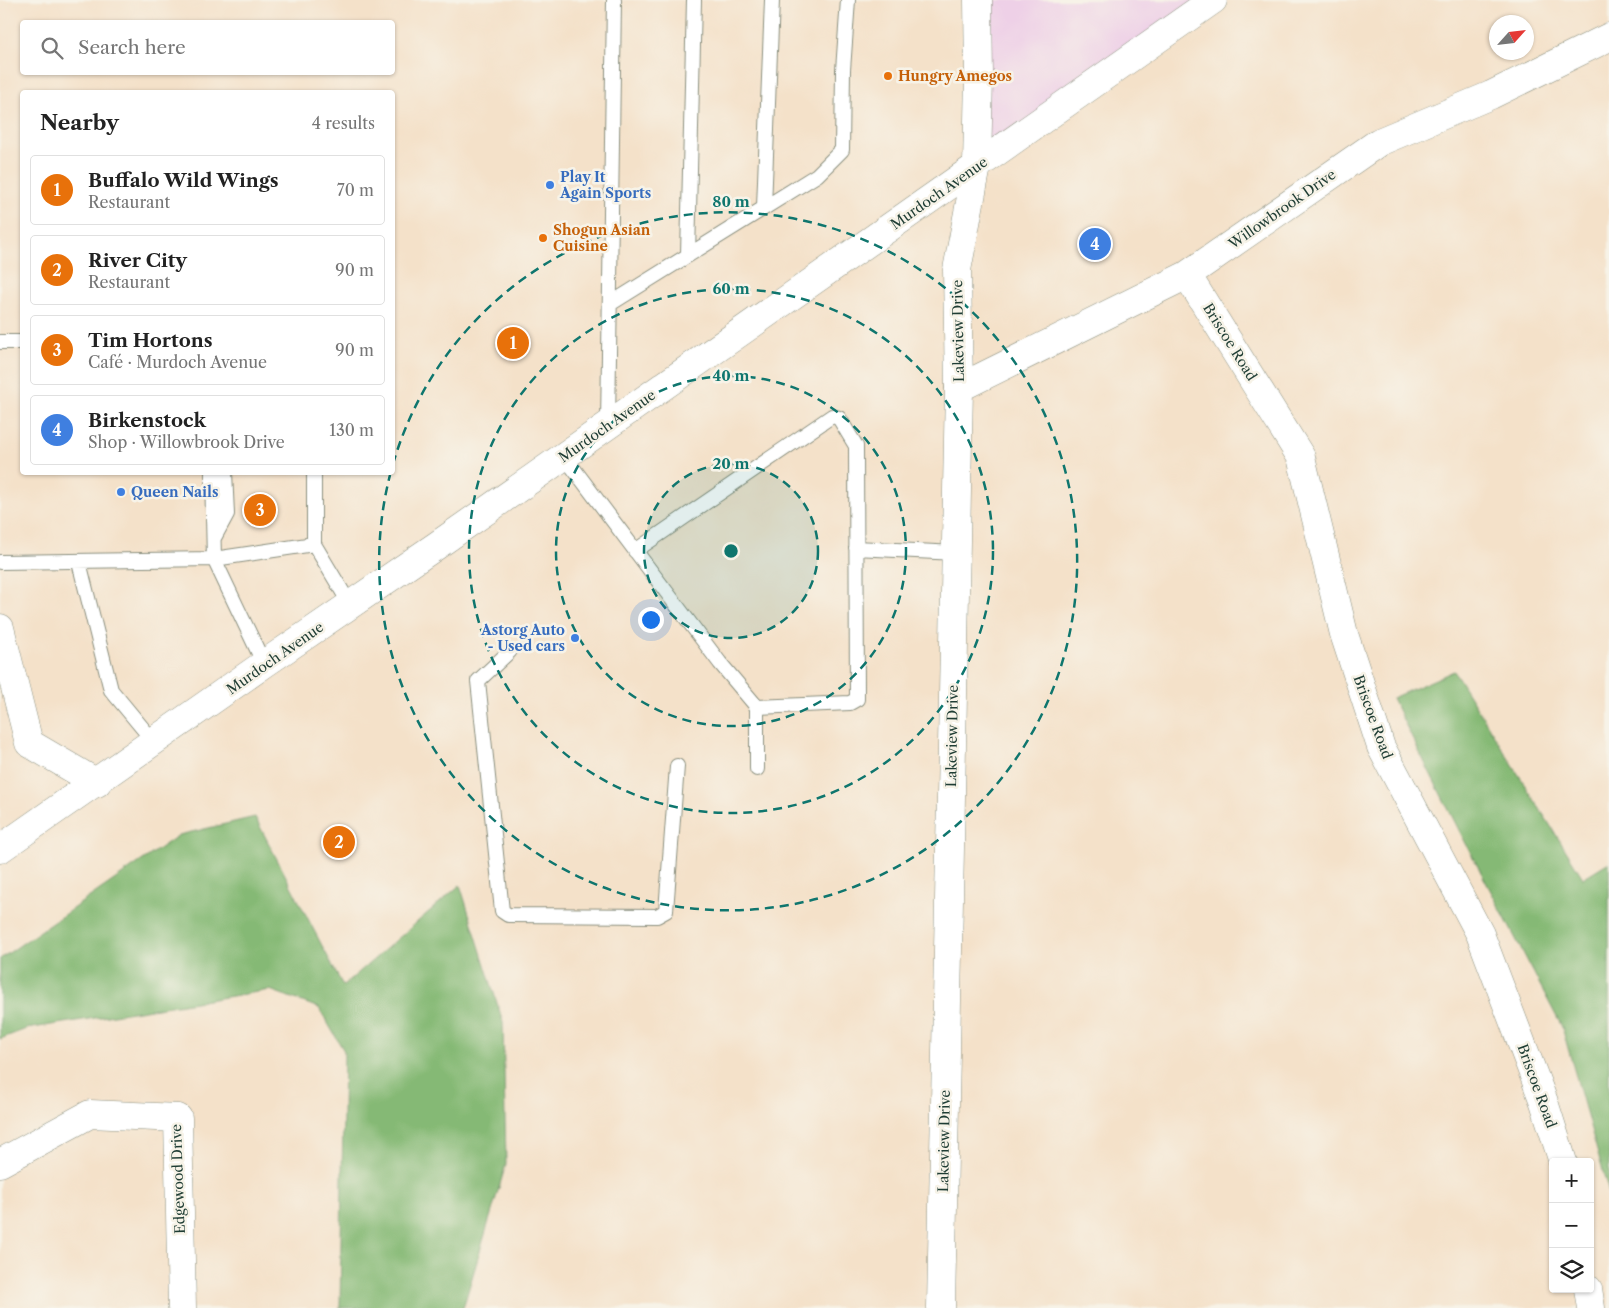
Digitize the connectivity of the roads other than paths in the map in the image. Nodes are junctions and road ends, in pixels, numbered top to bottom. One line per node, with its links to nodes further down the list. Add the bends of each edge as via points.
1 (614, 0): 12 (lane)
2 (694, 0): 10 (lane)
3 (772, 0): 9 (lane)
4 (848, 0): 9 (lane, via 842,150 816,175)
5 (978, 0): 8 (street, Lakeview Drive)
6 (1213, 0): 8 (street, Murdoch Avenue)
7 (1609, 37): 11 (street, Willowbrook Drive, via 1491,95 1379,142)
8 (977, 166): 15 (street, Lakeview Drive, via 957,270); 16 (street, Murdoch Avenue)
9 (764, 207): 10 (lane)
10 (688, 255): 12 (lane)
11 (1187, 275): 15 (street, Willowbrook Drive); 39 (street, Briscoe Road, via 1301,457 1344,634 1381,747 1480,934 1544,1102)
12 (610, 304): 16 (lane)
13 (0, 342): 14 (lane)
14 (20, 342)
15 (959, 388): 25 (street, Lakeview Drive)
16 (608, 425): 17 (street, Murdoch Avenue)
17 (564, 456): 24 (lane); 29 (street, Murdoch Avenue)
18 (212, 475): 21 (lane)
19 (225, 475): 21 (lane, via 227,514)
20 (314, 475): 22 (lane)
21 (213, 540): 26 (lane)
22 (314, 544): 26 (lane); 29 (lane)
23 (856, 548): 24 (lane, via 856,446 838,418 832,416); 25 (lane); 33 (lane, via 856,699 850,703)
24 (635, 551): 33 (lane)
25 (956, 552): 43 (street, Lakeview Drive)
26 (214, 559): 28 (lane); 32 (lane)
27 (0, 562): 28 (lane)
28 (79, 562): 34 (lane, via 111,690)
29 (351, 606): 32 (street, Murdoch Avenue)
30 (0, 628): 37 (street, via 29,743)
31 (510, 651): 35 (lane, via 478,681 502,911 508,915 647,916 657,916 666,911)
32 (264, 664): 34 (street, Murdoch Avenue)
33 (757, 708): 36 (lane)
34 (154, 742): 37 (street, Murdoch Avenue)
35 (677, 766)
36 (757, 769)
37 (96, 783): 38 (street, Murdoch Avenue)
38 (0, 850)
39 (1561, 1158)
40 (0, 1163): 42 (street, Edgewood Drive, via 90,1114 178,1118)
41 (1589, 1293): 44 (street)
42 (182, 1308)
43 (941, 1308)
44 (1591, 1308)

